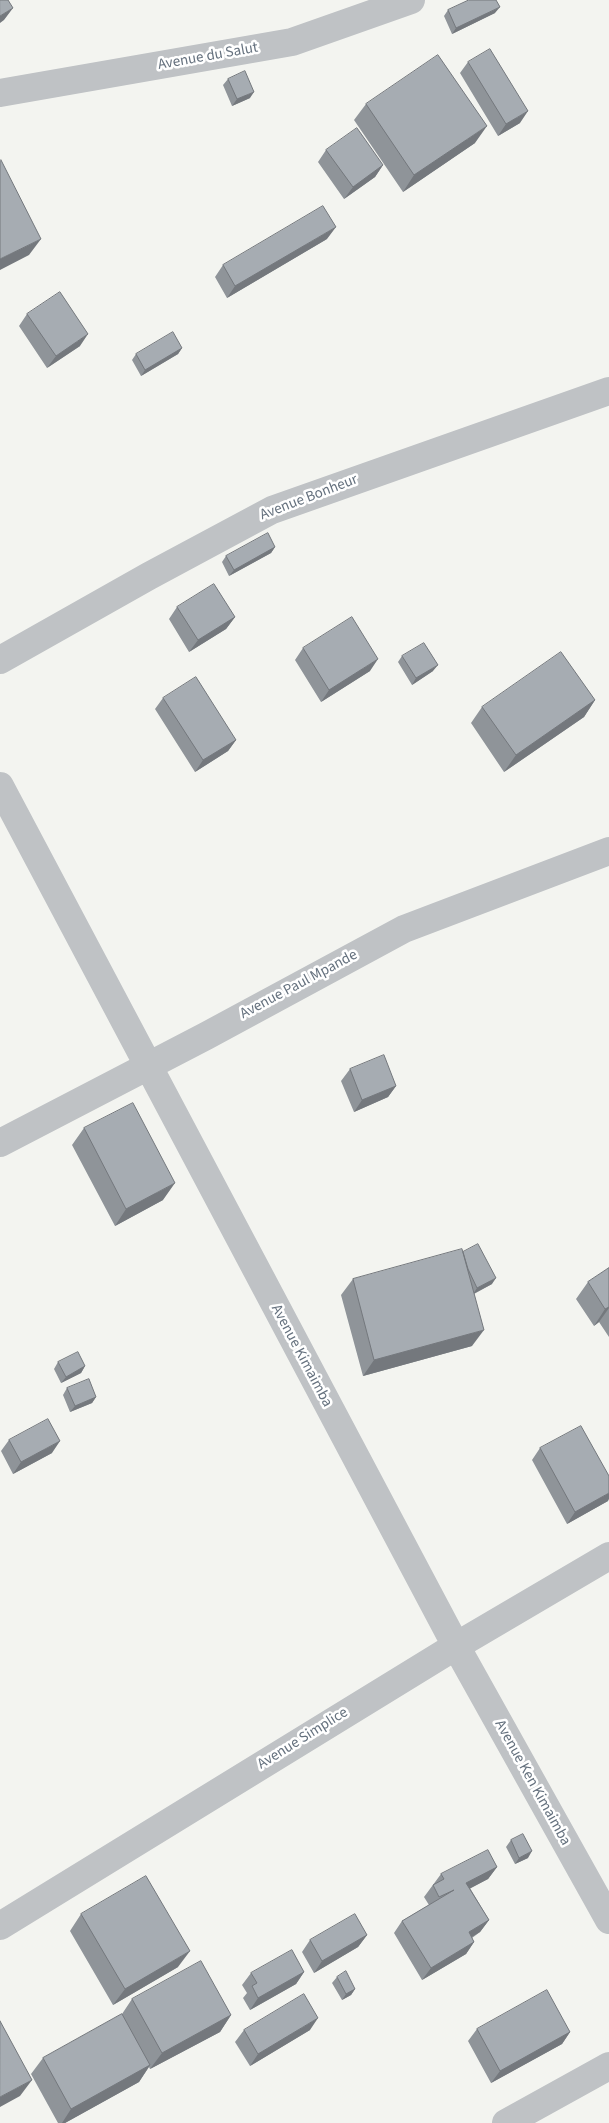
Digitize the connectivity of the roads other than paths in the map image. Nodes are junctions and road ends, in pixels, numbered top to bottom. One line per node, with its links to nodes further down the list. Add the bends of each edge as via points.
1 (411, 0): 2 (street, Avenue du Salut, via 292,42)
2 (0, 93)
3 (609, 391): 4 (street, Avenue Bonheur, via 272,510)
4 (0, 660)
5 (0, 786): 7 (street, Avenue Kimaimba)
6 (609, 851): 7 (street, Avenue Paul Mpande, via 404,928)
7 (147, 1066): 8 (street, Avenue Paul Mpande); 10 (street, Avenue Kimaimba)
8 (0, 1143)
9 (609, 1556): 10 (street, Avenue Simplice)
10 (456, 1646): 11 (street, Avenue Ken Kimaimba); 12 (street, Avenue Simplice)
11 (609, 1920)
12 (0, 1926)
13 (609, 2066): 14 (street)
14 (506, 2123)

